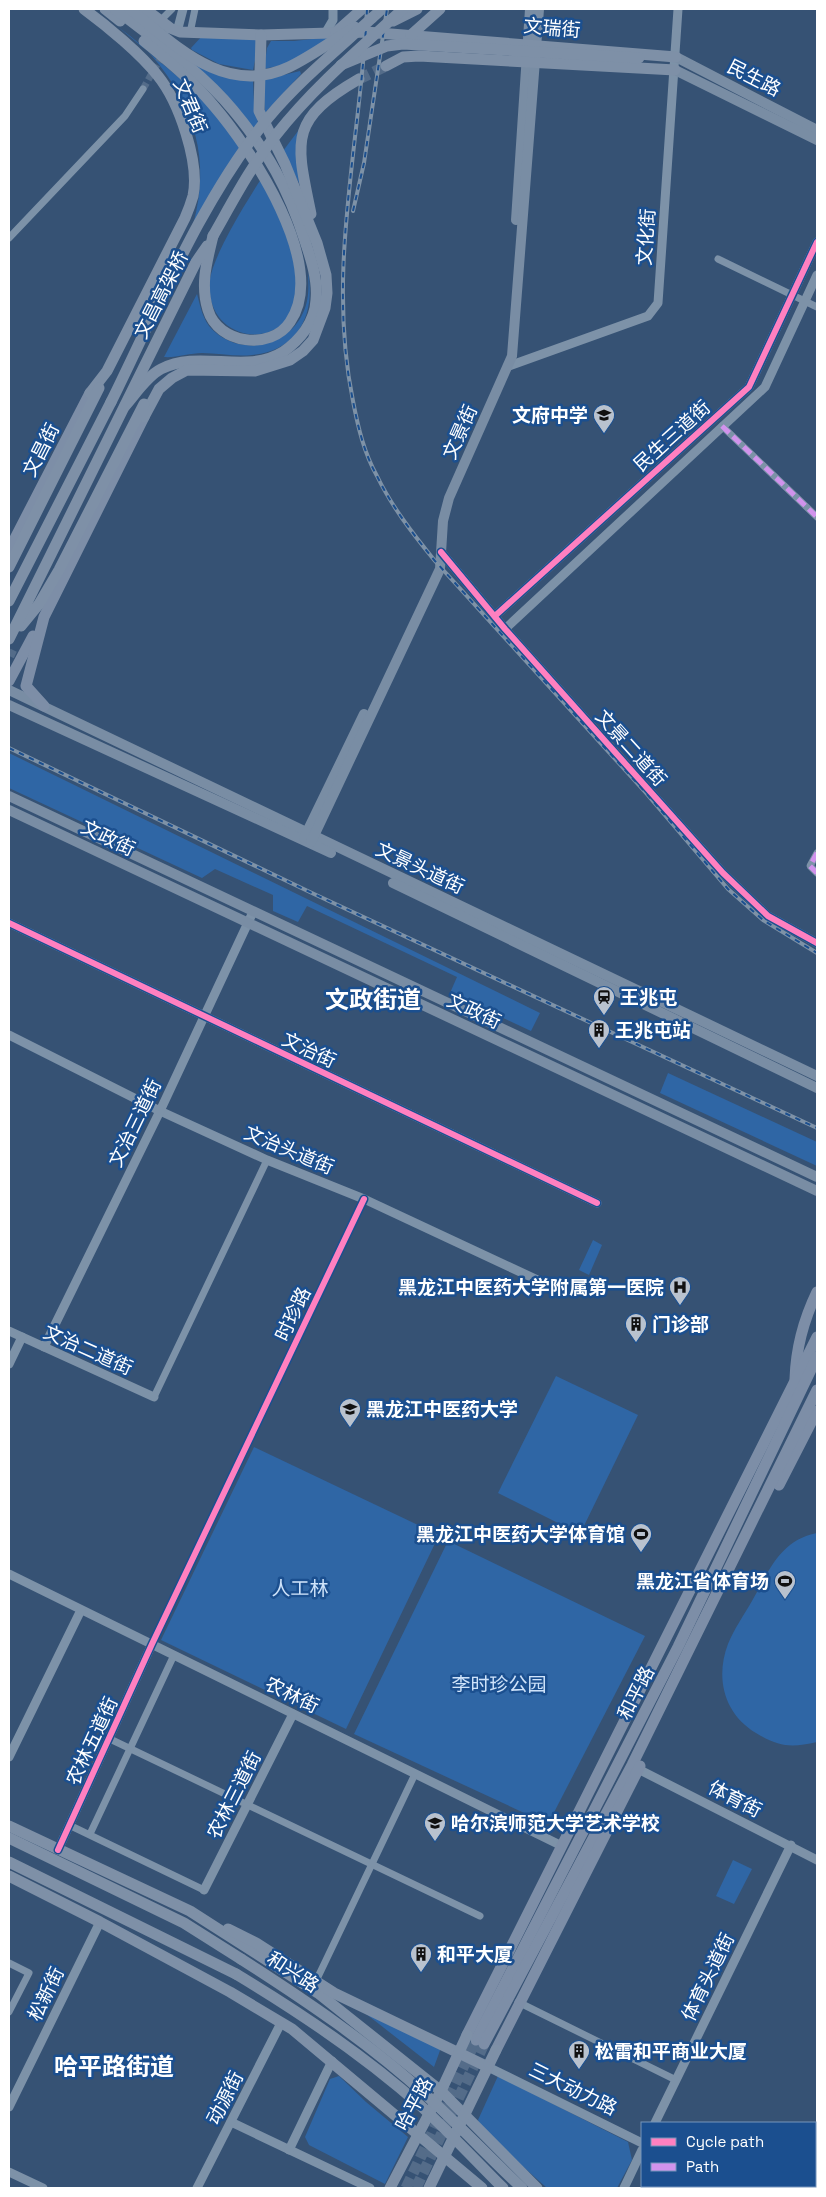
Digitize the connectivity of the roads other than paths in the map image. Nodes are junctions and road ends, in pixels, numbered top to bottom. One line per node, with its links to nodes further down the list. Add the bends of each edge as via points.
1 (84, 9): 46 (highway, 文君街, via 158,76 182,123 194,175 193,196 185,218)
2 (105, 9): 36 (highway, via 182,73 212,104 265,178 289,228 299,265 300,302 284,330 258,341 238,339 222,331 215,323 208,312 204,293 204,271)
3 (116, 9): 48 (highway, via 212,88 266,154 276,169 302,231 312,264 316,300 306,330 281,353 264,360 177,362 159,369)
4 (130, 9): 18 (highway, bridge, via 194,60 239,75 272,73 288,68)
5 (145, 9): 19 (highway)
6 (172, 9): 19 (street)
7 (184, 9): 21 (street)
8 (195, 9): 22 (street)
9 (333, 9): 23 (street)
10 (362, 9): 23 (highway)
11 (382, 9): 18 (highway, 文昌高架桥)
12 (404, 9): 20 (highway, 文昌高架桥, bridge)
13 (417, 9): 20 (highway, bridge)
14 (440, 9): 25 (highway)
15 (530, 9): 26 (main road, 文景街)
16 (539, 9): 26 (main road, 文景街)
17 (678, 9): 27 (street, 文化街)
18 (372, 18): 55 (highway, 文昌高架桥, bridge, via 268,118 225,179)
19 (160, 21): 22 (highway, via 180,32)
20 (387, 24): 29 (highway, 文昌高架桥, bridge)
21 (178, 28)
22 (190, 32): 24 (highway, 文瑞街)
23 (331, 32): 24 (highway, 文瑞街); 25 (highway, 文瑞街)
24 (261, 35): 39 (highway, via 259,111)
25 (411, 35): 26 (highway, 文瑞街)
26 (532, 43): 27 (highway, 文瑞街); 28 (main road, 文景街)
27 (676, 56): 31 (street, 文化街); 34 (main road, 民生路)
28 (531, 63): 30 (highway, 文瑞街, via 419,56 403,57); 31 (highway, 文瑞街); 45 (main road, 文景街); 66 (main road, 文景街, via 505,358 443,496 437,518 434,566)
29 (341, 65): 31 (highway, bridge, via 388,46 403,44 639,58 660,62); 36 (highway, 文昌高架桥, bridge, via 276,135 246,176)
30 (386, 66)
31 (675, 70): 35 (main road, 民生路); 45 (street, 文化街, via 658,303 648,316)
32 (359, 79): 39 (highway, via 314,111 301,138 302,169)
33 (143, 89): 37 (street, via 125,116)
34 (817, 130)
35 (817, 140)
36 (213, 236): 48 (highway, 文昌高架桥, via 196,262)
37 (9, 238)
38 (817, 242): 42 (street, 民生三道街)
39 (317, 243): 49 (highway, via 328,293 320,327 303,351 275,366 256,371 187,370 170,373 156,386)
40 (718, 259): 42 (street)
41 (817, 275): 43 (street, 民生三道街)
42 (793, 295): 43 (street); 56 (street, 民生三道街, via 749,387)
43 (804, 301): 44 (street); 50 (street, 民生三道街, via 765,387)
44 (817, 307)
45 (509, 366): 53 (main road, 文景街, via 450,498 443,521)
46 (106, 371): 47 (highway, 文昌街)
47 (93, 394): 52 (main road, 文昌街); 54 (highway)
48 (124, 406): 59 (highway, 文昌高架桥)
49 (142, 413): 57 (main road); 59 (highway, via 59,570 39,604)
50 (722, 426): 51 (street); 58 (street, 民生三道街)
51 (817, 517)
52 (9, 550)
53 (441, 552): 56 (street, 文景二道街); 66 (main road, 文景街, via 440,569)
54 (9, 567)
55 (9, 601)
56 (496, 615): 58 (street, 文景二道街)
57 (44, 617): 60 (main road); 63 (main road, via 26,686)
58 (505, 629): 72 (street, 文景二道街, via 723,873 768,916)
59 (9, 640)
60 (9, 681)
61 (9, 690): 63 (main road, 文景头道街)
62 (9, 705): 66 (main road, 文景头道街)
63 (44, 706): 66 (main road, 文景头道街)
64 (9, 796): 69 (main road, 文政街)
65 (9, 810): 71 (main road, 文政街)
66 (308, 838): 75 (main road, 文景头道街); 76 (main road, 文景头道街)
67 (817, 853): 68 (street, via 810,866)
68 (817, 873)
69 (254, 912): 71 (street, 文治三道街); 79 (main road, 文政街)
70 (9, 923): 73 (street, 文治街)
71 (248, 924): 73 (street, 文治三道街); 80 (main road, 文政街)
72 (817, 943)
73 (204, 1017): 77 (street, 文治三道街); 82 (street, 文治街)
74 (9, 1035): 77 (street, 文治头道街)
75 (817, 1076)
76 (817, 1088)
77 (160, 1111): 78 (street, 文治头道街); 88 (street, 文治三道街)
78 (267, 1160): 81 (street, 文治头道街); 93 (street)
79 (817, 1177)
80 (817, 1191)
81 (364, 1199): 83 (street, 文治头道街); 98 (street, 时珍路)
82 (597, 1203)
83 (559, 1290)
84 (817, 1292): 91 (main road, via 797,1346)
85 (9, 1331): 86 (street, 文治二道街)
86 (22, 1338): 88 (street, 文治二道街); 90 (street)
87 (817, 1338): 91 (main road)
88 (44, 1347): 93 (street, 文治二道街)
89 (815, 1362): 91 (main road); 94 (main road, 和平路)
90 (9, 1364)
91 (795, 1384): 94 (main road); 111 (main road)
92 (817, 1390): 130 (main road, 和平路, via 632,1765)
93 (154, 1397)
94 (794, 1405): 130 (main road, 和平路, via 652,1699)
95 (817, 1411): 104 (main road)
96 (9, 1574): 97 (street, 农林街)
97 (81, 1610): 98 (street, 农林街); 103 (street)
98 (152, 1644): 99 (street, 农林街); 101 (street, 农林五道街)
99 (174, 1655): 100 (street, 农林街); 102 (street)
100 (292, 1714): 105 (street, 农林街); 106 (street, 农林三道街)
101 (110, 1739): 102 (street); 107 (street, 农林五道街)
102 (130, 1749): 106 (street); 109 (street)
103 (9, 1758)
104 (638, 1769): 112 (street, 体育街); 127 (main road)
105 (415, 1774): 111 (street, 农林街); 116 (street)
106 (247, 1805): 116 (street); 119 (street, 农林三道街)
107 (70, 1825): 109 (street); 113 (street, 农林五道街)
108 (9, 1826): 113 (highway, 和兴路)
109 (90, 1834): 119 (street)
110 (9, 1838): 123 (highway, 和兴路)
111 (560, 1845): 130 (main road)
112 (791, 1845): 114 (street, 体育街); 135 (street, 体育头道街)
113 (58, 1850): 118 (highway, 和兴路)
114 (817, 1860)
115 (9, 1862): 124 (highway)
116 (373, 1865): 121 (street); 126 (street)
117 (9, 1876): 122 (highway)
118 (122, 1880): 120 (highway, 和兴路); 123 (highway)
119 (204, 1890)
120 (190, 1911): 126 (highway, 和兴路, via 256,1942); 136 (highway, 和兴路, via 318,1993)
121 (480, 1916)
122 (95, 1919): 124 (highway); 129 (highway); 137 (street, 松新街)
123 (184, 1923): 154 (highway, 和兴路, bridge, via 307,2001 366,2044 426,2094)
124 (207, 1959): 153 (highway, bridge, via 303,2015 376,2069 423,2109)
125 (9, 1963): 128 (street, via 29,1973)
126 (316, 1981): 132 (highway, 和兴路)
127 (518, 2002): 131 (main road); 135 (street)
128 (9, 2012)
129 (281, 2022): 133 (highway); 139 (street, 动源街)
130 (476, 2040): 132 (highway, 哈平路)
131 (496, 2050): 134 (highway)
132 (458, 2052): 134 (highway, 和兴路); 136 (highway, 哈平路)
133 (332, 2061): 141 (highway); 143 (street)
134 (488, 2067): 138 (highway); 142 (street, 三大动力路)
135 (676, 2080): 140 (street, 体育头道街)
136 (441, 2091): 138 (highway); 141 (highway, 哈平路)
137 (9, 2107)
138 (464, 2116): 145 (highway); 155 (highway)
139 (231, 2122): 143 (street); 148 (street, 动源街)
140 (655, 2122)
141 (418, 2132): 145 (highway); 150 (highway, 哈平路)
142 (641, 2144)
143 (289, 2150): 149 (street)
144 (641, 2152): 156 (street)
145 (444, 2155): 151 (highway); 152 (highway)
146 (9, 2172): 147 (street)
147 (43, 2188)
148 (197, 2188)
149 (370, 2188)
150 (390, 2188)
151 (429, 2188)
152 (482, 2188)
153 (503, 2188)
154 (522, 2188)
155 (537, 2188)
156 (624, 2188)

